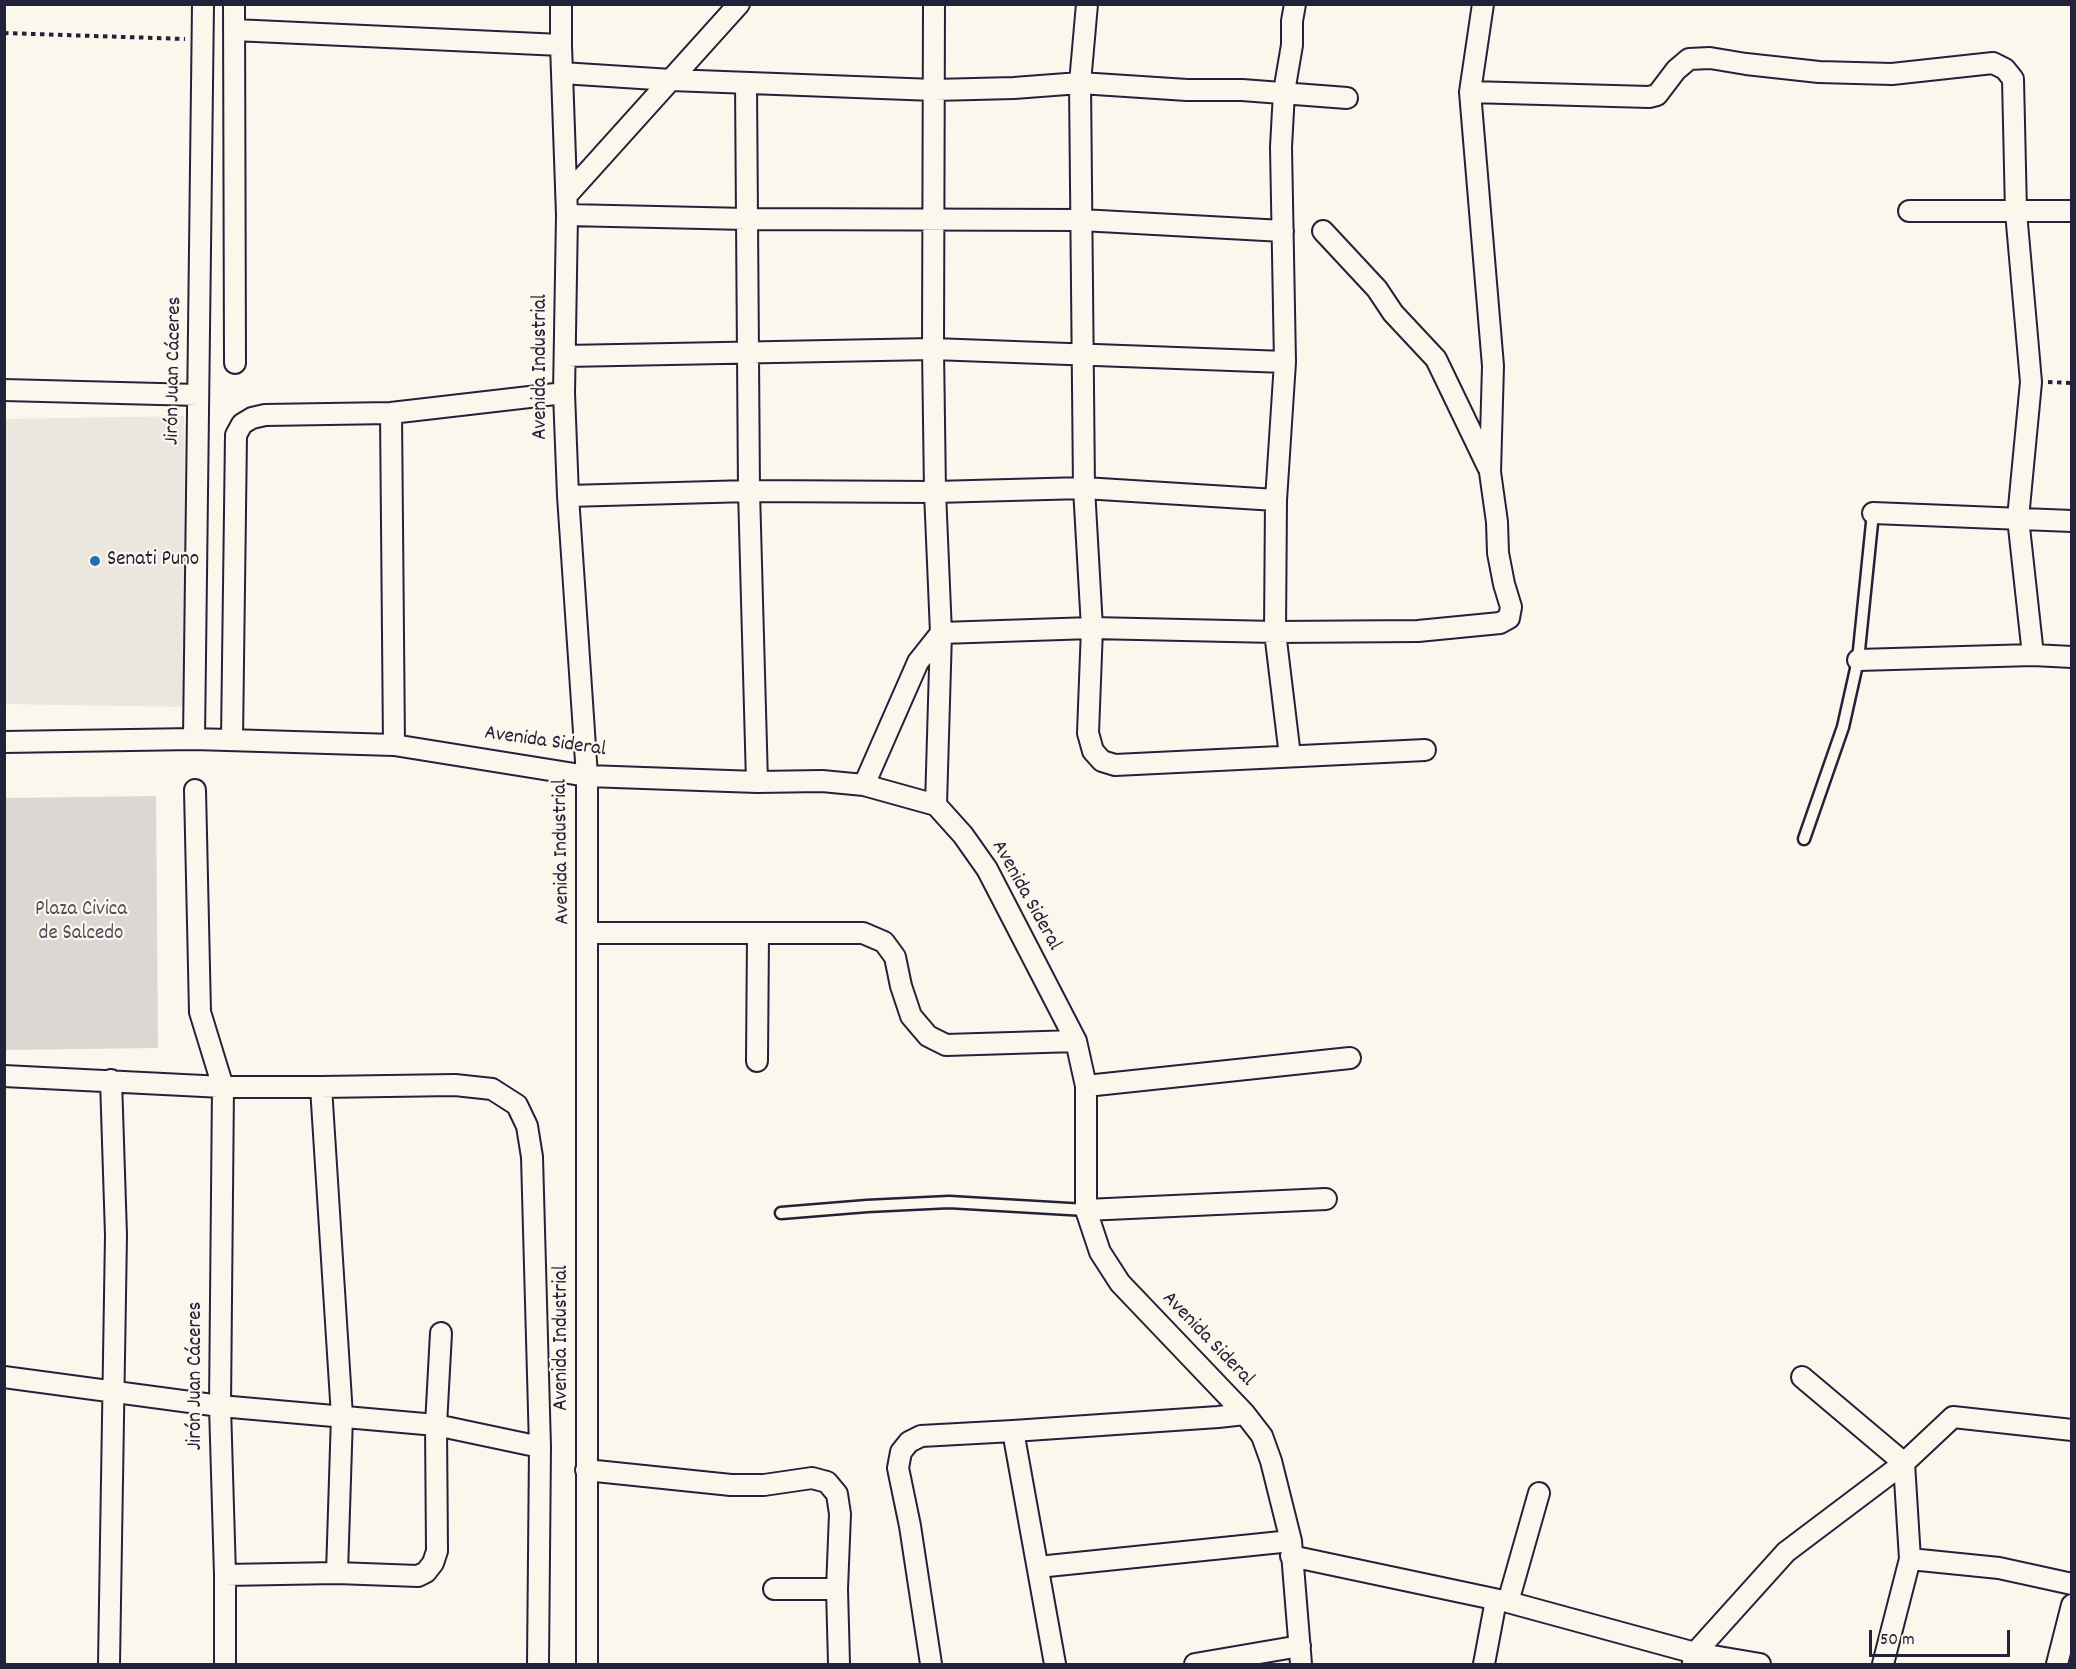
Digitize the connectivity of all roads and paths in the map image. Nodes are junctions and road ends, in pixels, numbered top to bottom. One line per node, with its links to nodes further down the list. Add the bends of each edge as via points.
1 (203, 4): 11 (street, Jirón Juan Cáceres)
2 (234, 4): 9 (street)
3 (561, 4): 12 (street, Avenida Industrial)
4 (739, 4): 14 (street)
5 (934, 4): 17 (street)
6 (1087, 4): 16 (street)
7 (1295, 4): 18 (street)
8 (1483, 4): 19 (street)
9 (234, 30): 12 (street); 36 (street)
10 (4, 33): 11 (path)
11 (203, 39): 39 (street, Jirón Juan Cáceres)
12 (561, 45): 13 (street, Avenida Industrial)
13 (562, 73): 14 (street); 21 (street, Avenida Industrial)
14 (671, 80): 15 (street); 21 (street)
15 (746, 83): 17 (street); 26 (street)
16 (1080, 83): 17 (street); 18 (street); 28 (street)
17 (934, 90): 27 (street)
18 (1284, 92): 20 (street); 29 (street)
19 (1470, 92): 24 (street, via 1649,97 1657,94 1689,59 1710,58 1819,72 1892,74 1993,63 2013,79); 41 (street, via 1493,366)
20 (1347, 98)
21 (567, 195): 25 (street, Avenida Industrial)
22 (1909, 211): 24 (street)
23 (2072, 211): 24 (street)
24 (2016, 212): 48 (street, via 2031,382)
25 (567, 215): 26 (street); 34 (street, Avenida Industrial)
26 (747, 219): 27 (street); 32 (street)
27 (932, 220): 28 (street); 31 (street)
28 (1081, 220): 29 (street); 33 (street)
29 (1283, 231): 35 (street)
30 (1323, 231): 41 (street, via 1436,359)
31 (933, 349): 32 (street); 33 (street); 44 (street)
32 (749, 353): 34 (street); 43 (street)
33 (1082, 354): 35 (street); 42 (street)
34 (565, 356): 38 (street, Avenida Industrial)
35 (1285, 362): 46 (street)
36 (235, 363)
37 (4, 390): 39 (street)
38 (564, 393): 40 (street); 45 (street, Avenida Industrial)
39 (198, 395): 56 (street, Jirón Juan Cáceres)
40 (391, 413): 57 (street, via 265,415 242,424 236,435); 59 (street)
41 (1490, 472): 51 (street, via 1498,553 1511,608 1509,618 1500,623 1418,631)
42 (1084, 488): 44 (street); 46 (street); 50 (street)
43 (749, 492): 44 (street); 45 (street); 63 (street)
44 (935, 492): 52 (street)
45 (568, 496): 62 (street, Avenida Industrial)
46 (1276, 500): 51 (street)
47 (1873, 513): 48 (street); 55 (lane)
48 (2018, 518): 49 (street); 53 (street)
49 (2072, 520)
50 (1092, 628): 51 (street); 52 (street); 61 (street, via 1088,733 1093,751 1102,761 1115,765)
51 (1275, 632): 61 (street)
52 (941, 633): 64 (street, via 918,662); 66 (street)
53 (2033, 655): 54 (street); 55 (street)
54 (2072, 657)
55 (1858, 660): 67 (lane, via 1843,727)
56 (194, 739): 57 (street, Avenida Sideral); 58 (street, Avenida Sideral)
57 (232, 739): 59 (street, Avenida Sideral)
58 (4, 742)
59 (394, 745): 62 (street, Avenida Sideral)
60 (1425, 750): 61 (street)
61 (1290, 756)
62 (587, 776): 63 (street, Avenida Sideral); 68 (street, Avenida Industrial)
63 (757, 782): 64 (street, Avenida Sideral)
64 (864, 784): 66 (street, Avenida Sideral)
65 (195, 790): 75 (street, Jirón Juan Cáceres, via 200,1012)
66 (936, 805): 70 (street, Avenida Sideral, via 987,869)
67 (1804, 839)
68 (588, 933): 69 (street); 93 (street, Avenida Industrial)
69 (758, 934): 70 (street, via 863,933 885,942 895,957 911,1016 928,1036 946,1044); 72 (street)
70 (1076, 1041): 76 (street, Avenida Sideral)
71 (1350, 1058): 76 (street)
72 (757, 1061)
73 (4, 1076): 74 (street)
74 (111, 1080): 75 (street); 84 (street, via 116,1235)
75 (223, 1086): 77 (street); 85 (street, Jirón Juan Cáceres)
76 (1086, 1086): 79 (street, Avenida Sideral)
77 (321, 1088): 87 (street); 91 (street, Avenida Industrial, via 456,1085 492,1089 517,1106 527,1126 532,1157)
78 (1326, 1199): 79 (street)
79 (1086, 1210): 80 (lane, via 949,1202); 86 (street, Avenida Sideral, via 1100,1252 1120,1283)
80 (781, 1213)
81 (441, 1333): 88 (street)
82 (4, 1377): 84 (street)
83 (1802, 1377): 92 (street)
84 (112, 1392): 85 (street); 107 (street)
85 (220, 1406): 87 (street); 99 (street, Jirón Juan Cáceres)
86 (1245, 1414): 90 (street); 95 (street, Avenida Sideral, via 1262,1436 1271,1461)
87 (342, 1416): 88 (street); 98 (street)
88 (436, 1425): 91 (street); 98 (street, via 437,1551 433,1563 418,1576)
89 (2072, 1430): 92 (street, via 1953,1418)
90 (1013, 1431): 97 (street); 112 (street, via 921,1436 901,1452 898,1468)
91 (540, 1448): 109 (street, Avenida Industrial)
92 (1904, 1463): 96 (street); 106 (street, via 1786,1552)
93 (586, 1470): 102 (street, via 730,1485 812,1478 827,1482 837,1494 840,1514); 110 (street, Avenida Industrial)
94 (1539, 1493): 103 (street)
95 (1291, 1549): 97 (street); 103 (street); 105 (street, Avenida Sideral)
96 (1910, 1559): 100 (street, via 1999,1569); 117 (street)
97 (1038, 1567): 113 (street)
98 (337, 1573): 99 (street)
99 (225, 1575): 108 (street, Jirón Juan Cáceres)
100 (2072, 1584)
101 (774, 1588): 102 (street)
102 (837, 1589): 111 (street)
103 (1502, 1601): 106 (street); 115 (street)
104 (2072, 1605): 118 (street)
105 (1300, 1655): 114 (street)
106 (1694, 1659): 116 (street)
107 (109, 1665)
108 (225, 1665)
109 (538, 1665)
110 (587, 1665)
111 (839, 1665)
112 (931, 1665)
113 (1055, 1665)
114 (1195, 1665)
115 (1484, 1665)
116 (1760, 1665)
117 (1883, 1665)
118 (2057, 1665)

